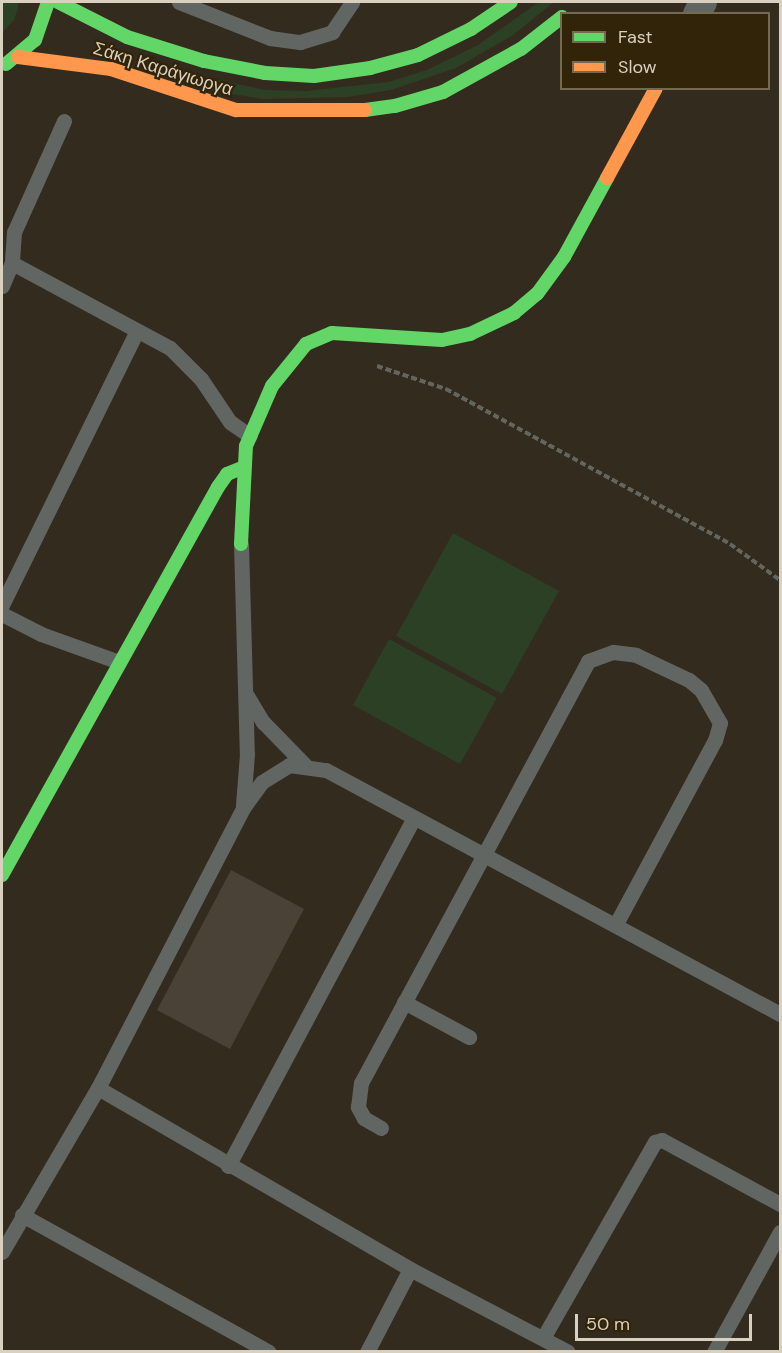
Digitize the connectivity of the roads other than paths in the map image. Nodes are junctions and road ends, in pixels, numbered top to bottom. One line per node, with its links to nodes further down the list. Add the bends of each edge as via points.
1 (48, 2): 7 (street, via 41,29)
2 (58, 2): 5 (street, Σάκη Καράγιωργα, via 127,37 204,61 265,73 314,76 370,68 418,55 471,29)
3 (179, 2): 4 (lane, via 270,38 300,42 332,32)
4 (351, 2)
5 (511, 2)
6 (560, 18): 7 (street, Σάκη Καράγιωργα, via 521,50 443,92 347,112 236,110 111,69)
7 (18, 57): 8 (street)
8 (2, 65)
9 (655, 90): 14 (street, via 564,257 537,294 514,313 478,331 442,340 345,333 320,337 293,357 272,386)
10 (64, 121): 11 (lane, via 14,232)
11 (12, 263): 12 (lane); 13 (lane)
12 (2, 286)
13 (137, 331): 14 (lane, via 186,361 230,422); 17 (lane)
14 (250, 436): 15 (street)
15 (242, 468): 16 (street); 19 (street, via 228,474 218,487)
16 (242, 544): 20 (lane)
17 (2, 605)
18 (2, 614): 19 (lane, via 41,634)
19 (119, 662): 25 (street)
20 (244, 691): 21 (lane, via 263,722); 22 (lane, via 247,754)
21 (305, 765): 22 (lane, via 275,771); 23 (lane, via 326,770)
22 (243, 808): 30 (lane)
23 (414, 817): 24 (lane); 32 (lane)
24 (482, 854): 26 (lane); 26 (lane, via 588,661 613,652 628,653 689,680 719,716 715,740); 27 (lane)
25 (2, 875)
26 (616, 924): 28 (lane)
27 (404, 1002): 29 (lane); 31 (lane, via 357,1097 364,1118)
28 (780, 1014)
29 (470, 1037)
30 (98, 1088): 32 (lane); 34 (lane)
31 (381, 1128)
32 (228, 1166): 37 (lane)
33 (780, 1204): 38 (lane, via 662,1140 655,1142)
34 (22, 1215): 36 (lane); 39 (lane)
35 (780, 1232): 42 (lane)
36 (2, 1252)
37 (410, 1269): 38 (lane); 40 (lane)
38 (543, 1338): 41 (lane)
39 (269, 1352)
40 (367, 1352)
41 (568, 1352)
42 (714, 1352)

